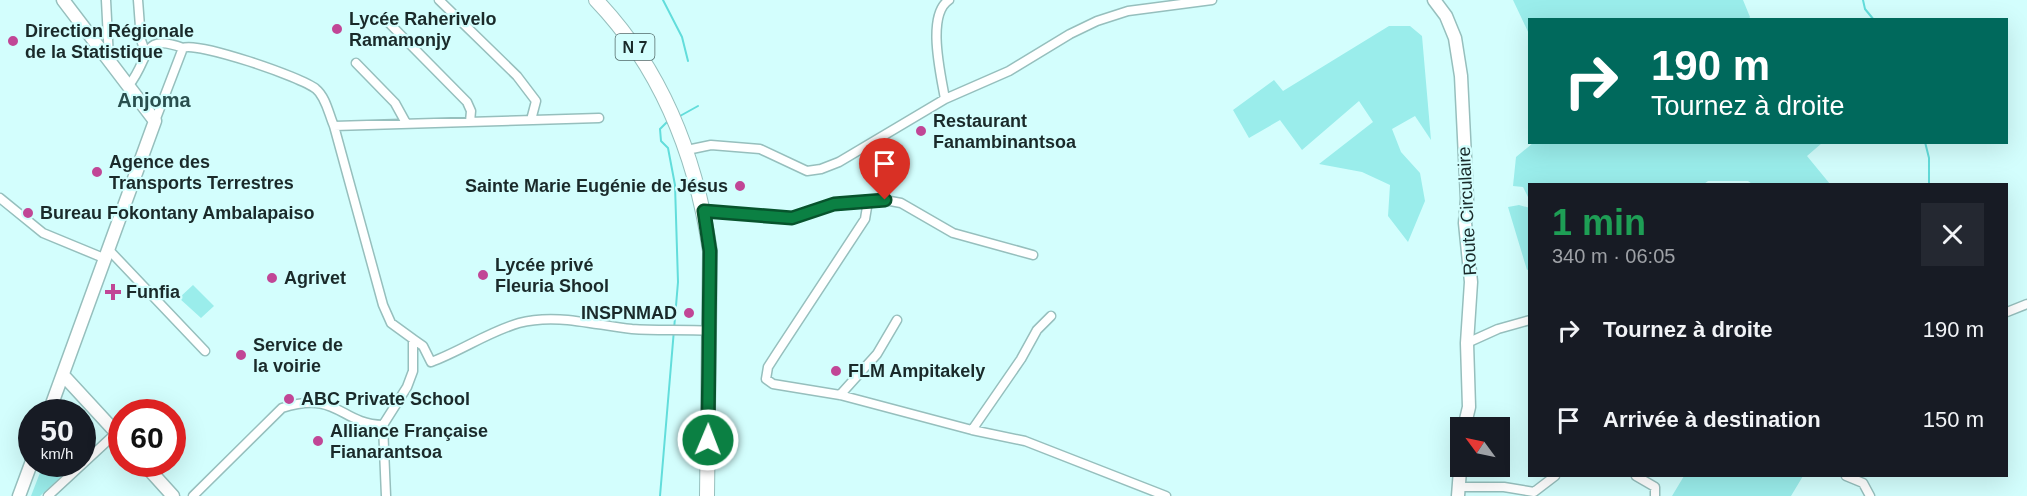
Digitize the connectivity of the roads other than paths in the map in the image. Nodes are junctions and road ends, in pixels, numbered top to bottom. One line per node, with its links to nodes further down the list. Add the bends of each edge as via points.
1 (63, 0): 12 (street)
2 (106, 0): 12 (street)
3 (138, 0): 11 (street)
4 (439, 0): 17 (street, via 517,75 536,101)
5 (596, 0): 22 (main road, N 7, via 645,61)
6 (948, 0): 15 (street, via 938,12 936,33)
7 (1212, 0): 15 (street, via 1128,11 1097,21 1008,71)
8 (1434, 0): 35 (street, Route Circulaire, via 1455,38 1461,76 1465,223 1471,282)
9 (389, 23): 19 (street, via 467,102)
10 (183, 48): 11 (street, via 158,41); 18 (street); 21 (street, via 199,46 314,87)
11 (146, 54): 14 (street, via 140,72)
12 (108, 59): 14 (street)
13 (356, 63): 20 (street, via 396,103)
14 (129, 85): 18 (street)
15 (945, 99): 22 (street, via 821,170 807,171 759,148 711,146)
16 (599, 118): 17 (street)
17 (531, 120): 19 (street)
18 (155, 121): 26 (street)
19 (471, 122): 20 (street)
20 (406, 123): 21 (street)
21 (334, 126): 34 (street, via 383,305 391,323)
22 (687, 150): 25 (main road, N 7)
23 (0, 198): 26 (street, via 43,232)
24 (861, 201): 25 (street, via 834,204 792,218); 27 (street, via 901,203 953,233); 40 (street, via 867,207 865,219 768,367 766,379 773,384)
25 (704, 211): 33 (main road, N 7, via 710,251)
26 (107, 255): 36 (street); 39 (street)
27 (1033, 255)
28 (2027, 304): 29 (street)
29 (2008, 312)
30 (1052, 316): 45 (street, via 1037,330)
31 (897, 320): 40 (street, via 877,354)
32 (1528, 321): 35 (street)
33 (710, 331): 37 (street, via 634,329 571,320 531,321 500,329); 59 (main road, N 7)
34 (413, 339): 37 (street, via 423,346); 38 (street)
35 (1467, 343): 42 (street, Route Circulaire)
36 (205, 351)
37 (431, 362): 38 (street)
38 (413, 371): 44 (street)
39 (63, 375): 41 (street); 43 (street)
40 (840, 395): 45 (street)
41 (54, 399)
42 (1466, 417)
43 (108, 424)
44 (383, 425): 57 (street, via 370,425 324,403 299,402 282,408); 58 (street)
45 (972, 430): 60 (street, via 1025,441)
46 (108, 445): 55 (street)
47 (26, 477): 54 (street)
48 (156, 477): 56 (street)
49 (1459, 477): 53 (street)
50 (1554, 477): 53 (street, via 1534,492 1504,487)
51 (1638, 477): 61 (street, via 1655,487)
52 (1848, 477): 62 (street, via 1863,483)
53 (1458, 492)
54 (19, 496)
55 (48, 496)
56 (173, 496)
57 (193, 496)
58 (387, 496)
59 (707, 496)
60 (1166, 496)
61 (1655, 496)
62 (1870, 496)

